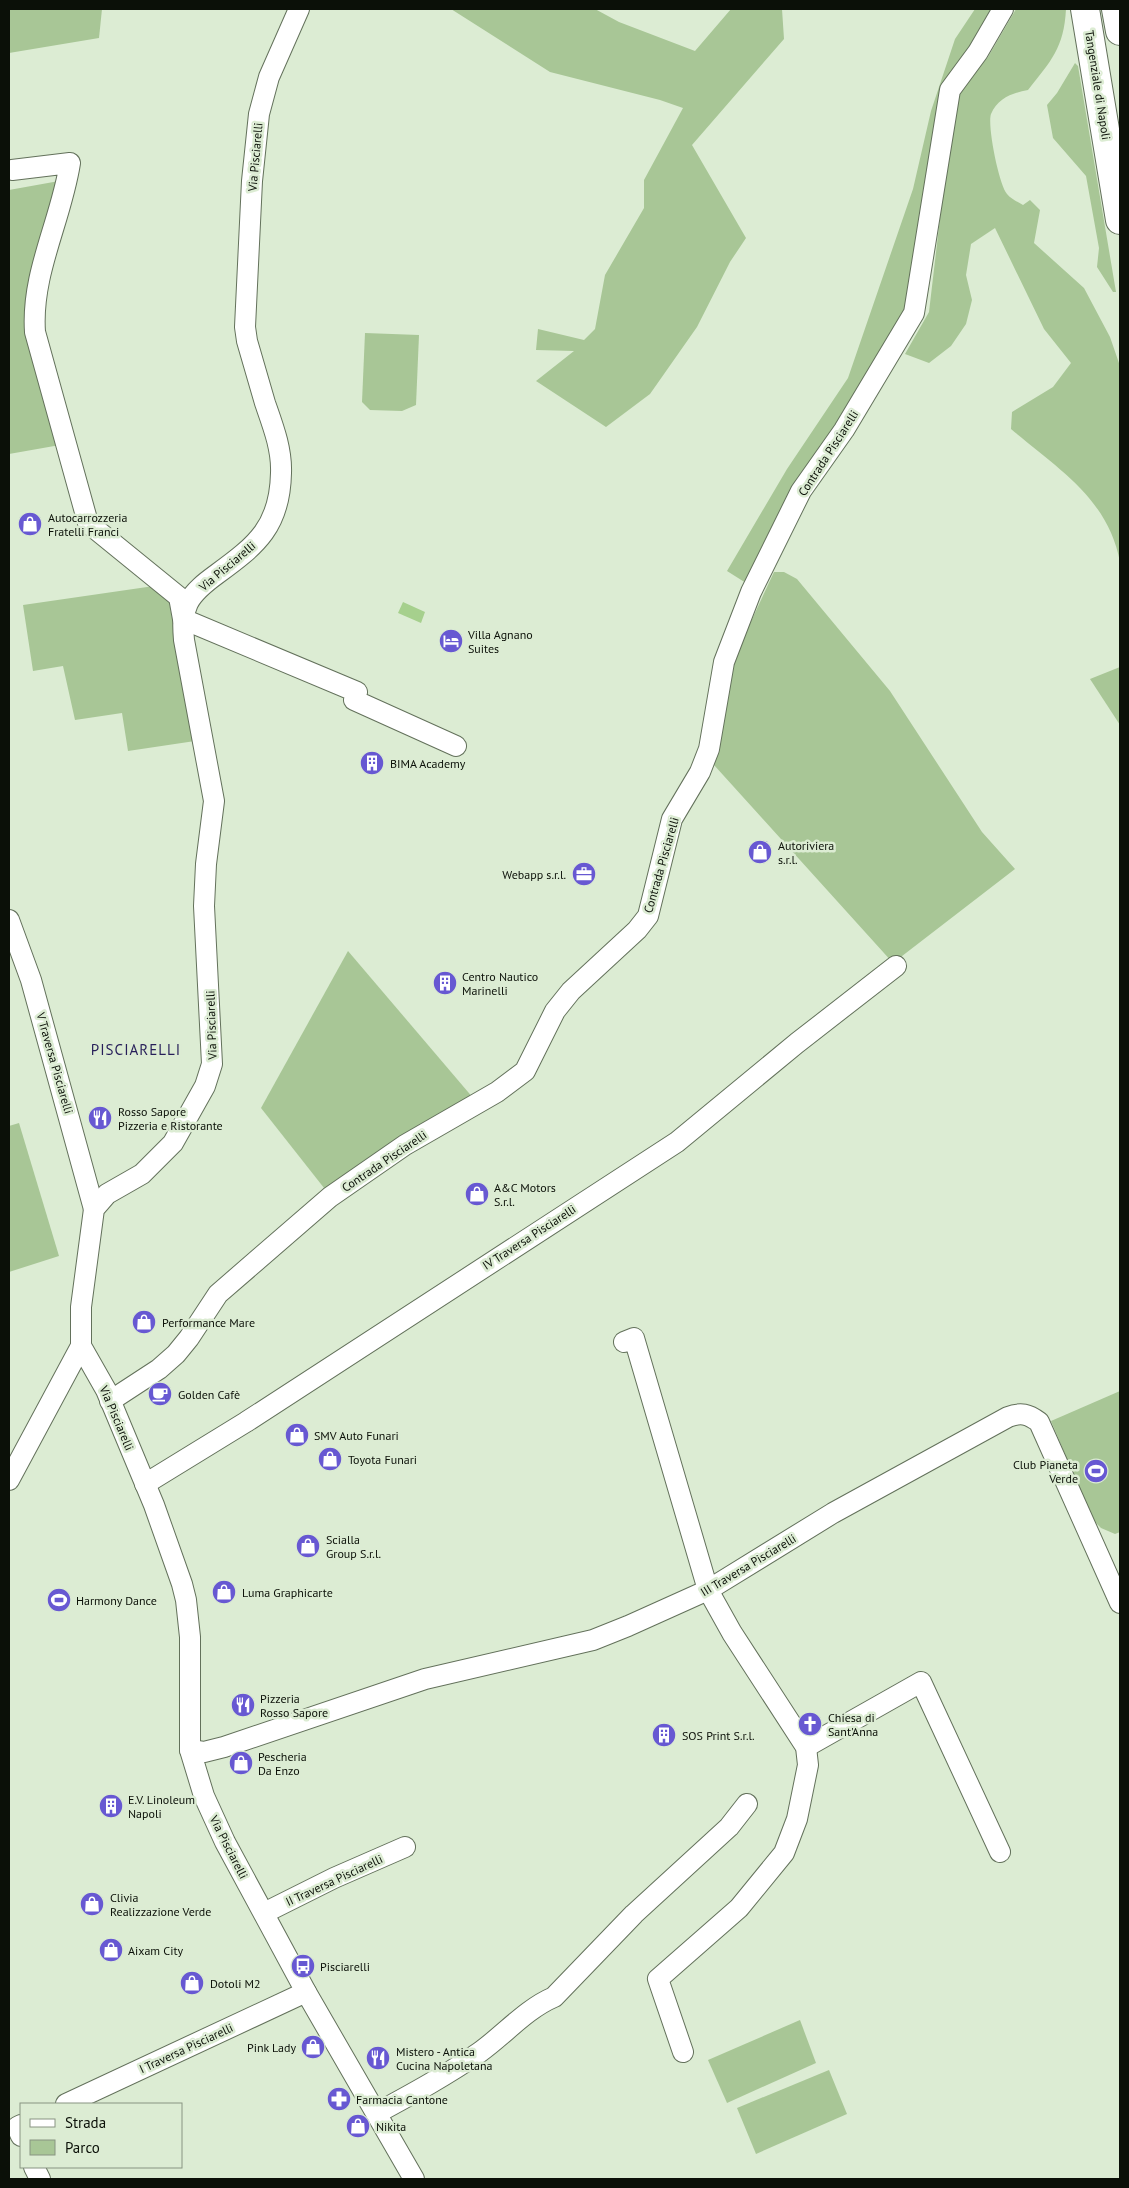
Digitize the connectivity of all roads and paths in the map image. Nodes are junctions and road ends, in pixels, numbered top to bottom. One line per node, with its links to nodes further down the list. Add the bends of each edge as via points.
1 (299, 9): 8 (street, Via Pisciarelli, via 269,77 259,114 252,182 246,318 247,341 280,449 279,496 264,535 197,590)
2 (1003, 9): 15 (street, Contrada Pisciarelli, via 978,52 950,90 946,102 914,312 844,430 801,492 751,592 724,662 709,749 700,772 672,819 648,916 571,991 555,1011 525,1071 514,1082 405,1145 330,1198 218,1294 176,1354)
3 (1085, 9): 7 (highway, Tangenziale di Napoli)
4 (1116, 9): 5 (highway)
5 (1120, 31)
6 (12, 170): 8 (street, via 70,163 38,278 35,332 88,523 179,597)
7 (1120, 220)
8 (183, 619): 9 (street, via 357,692 354,700); 12 (street, Via Pisciarelli, via 184,640 214,801 204,906 212,1064 205,1086 173,1143 142,1174 108,1194)
9 (456, 746)
10 (9, 920): 12 (street, V Traversa Pisciarelli, via 32,980)
11 (896, 966): 17 (street, IV Traversa Pisciarelli, via 678,1142)
12 (94, 1209): 14 (street, Via Pisciarelli, via 81,1307)
13 (624, 1342): 18 (street, via 634,1338)
14 (81, 1346): 15 (street, Via Pisciarelli); 16 (street)
15 (110, 1401): 17 (street, Via Pisciarelli)
16 (9, 1480)
17 (145, 1484): 21 (street, Via Pisciarelli, via 186,1600 190,1645)
18 (708, 1590): 19 (street, III Traversa Pisciarelli, via 833,1513 1008,1416 1020,1413 1039,1422); 20 (street); 21 (street, III Traversa Pisciarelli, via 593,1640 425,1679 224,1747 204,1752)
19 (1120, 1602)
20 (806, 1747): 24 (street, via 921,1682); 27 (street, via 808,1765 799,1810 784,1853 739,1908 658,1979)
21 (190, 1750): 25 (street, Via Pisciarelli, via 194,1769 216,1822)
22 (747, 1804): 29 (street, via 729,1827 634,1914 554,1997 538,2004 454,2070)
23 (405, 1848): 25 (street, II Traversa Pisciarelli)
24 (1000, 1852)
25 (264, 1913): 26 (street, Via Pisciarelli)
26 (306, 1992): 28 (street, I Traversa Pisciarelli); 29 (street, Via Pisciarelli)
27 (683, 2052)
28 (68, 2103)
29 (377, 2113): 30 (street, Via Pisciarelli)
30 (414, 2179)

